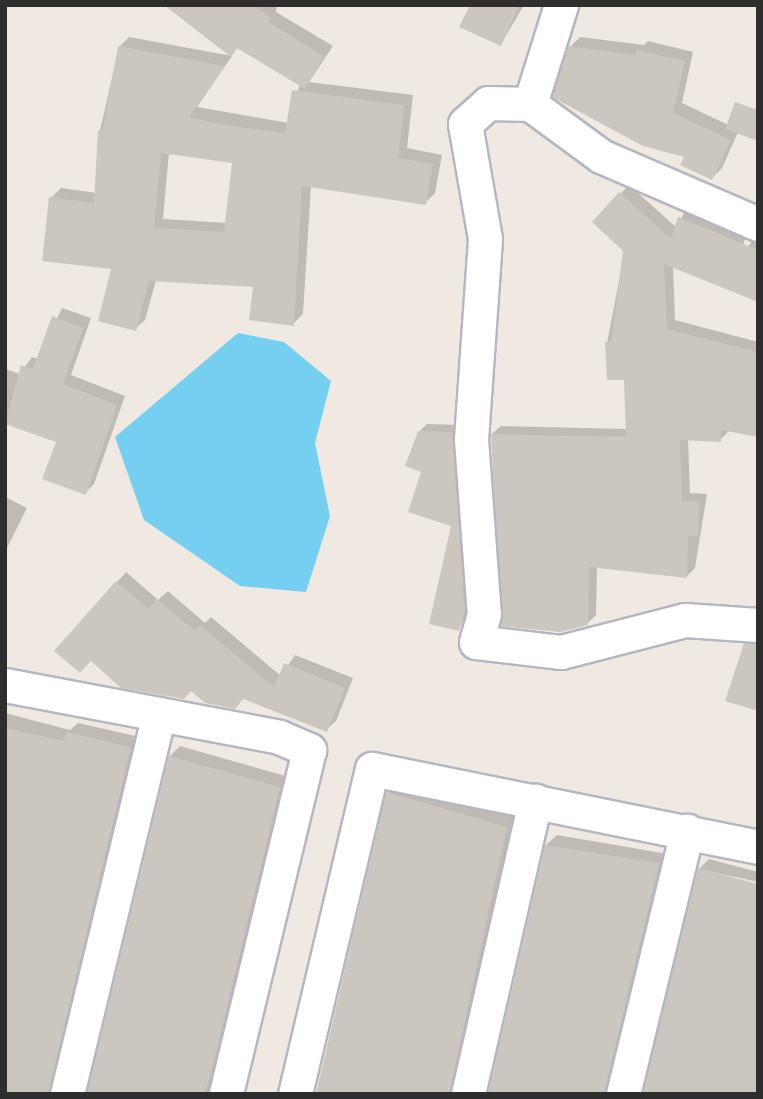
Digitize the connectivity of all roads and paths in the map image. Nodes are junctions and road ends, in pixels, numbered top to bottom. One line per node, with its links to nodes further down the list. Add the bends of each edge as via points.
1 (561, 5): 2 (street)
2 (530, 104): 3 (street, via 601,156); 4 (street, via 488,103 465,124 485,239 471,439 484,614 476,642 561,652 685,620)
3 (758, 224)
4 (758, 625)
5 (5, 685): 6 (street)
6 (159, 714): 10 (street); 11 (street, via 302,743 310,758)
7 (535, 801): 8 (street); 12 (street, via 372,769); 13 (street)
8 (687, 831): 9 (street); 14 (street)
9 (758, 847)
10 (67, 1094)
11 (226, 1094)
12 (295, 1094)
13 (467, 1094)
14 (623, 1094)

